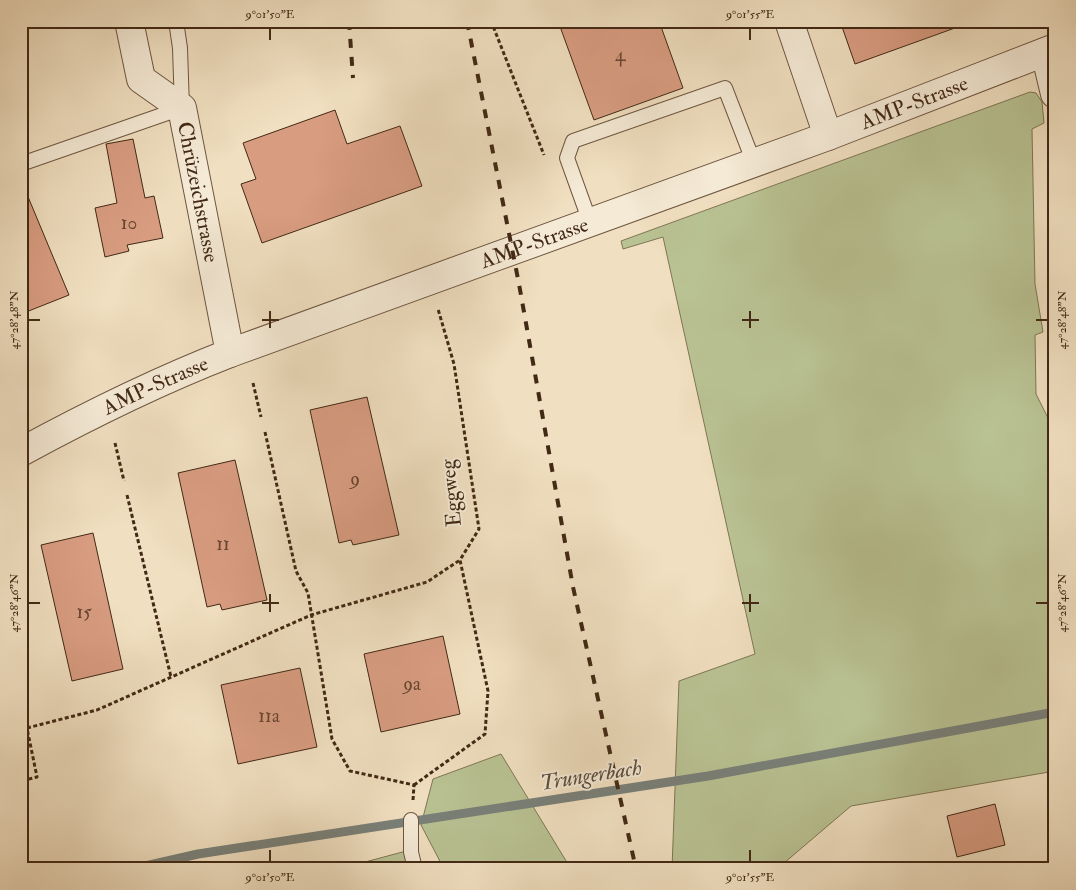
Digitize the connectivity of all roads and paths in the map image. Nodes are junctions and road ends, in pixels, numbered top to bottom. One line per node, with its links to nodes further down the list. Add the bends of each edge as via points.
1 (129, 21): 7 (street, Chrüzeichstrasse, via 141,79)
2 (176, 21): 7 (lane)
3 (491, 21): 9 (path)
4 (789, 21): 8 (street)
5 (1050, 50): 6 (street); 8 (street, AMP-Strasse)
6 (1055, 94)
7 (182, 108): 11 (lane); 14 (street, Chrüzeichstrasse)
8 (828, 136): 10 (street, AMP-Strasse)
9 (545, 159)
10 (754, 163): 12 (street, AMP-Strasse); 12 (lane, via 725,88 573,141 567,158)
11 (21, 164)
12 (590, 222): 13 (street, AMP-Strasse)
13 (436, 278): 14 (street, AMP-Strasse); 22 (path, Eggweg, via 438,316 454,364 479,529)
14 (230, 353): 19 (street, AMP-Strasse, via 101,408)
15 (253, 383): 16 (path)
16 (261, 417)
17 (265, 432): 23 (path, via 296,571 308,593)
18 (115, 443): 20 (path)
19 (21, 452)
20 (124, 481)
21 (127, 495): 24 (path)
22 (460, 560): 23 (path, via 427,582); 23 (path, via 488,691 485,734 414,785 350,771 332,739)
23 (311, 615): 24 (path)
24 (171, 677): 26 (path, via 97,710)
25 (21, 699): 26 (path)
26 (27, 728): 27 (path, via 37,777)
27 (21, 780)
28 (411, 820): 29 (lane, via 411,852)
29 (415, 869)

